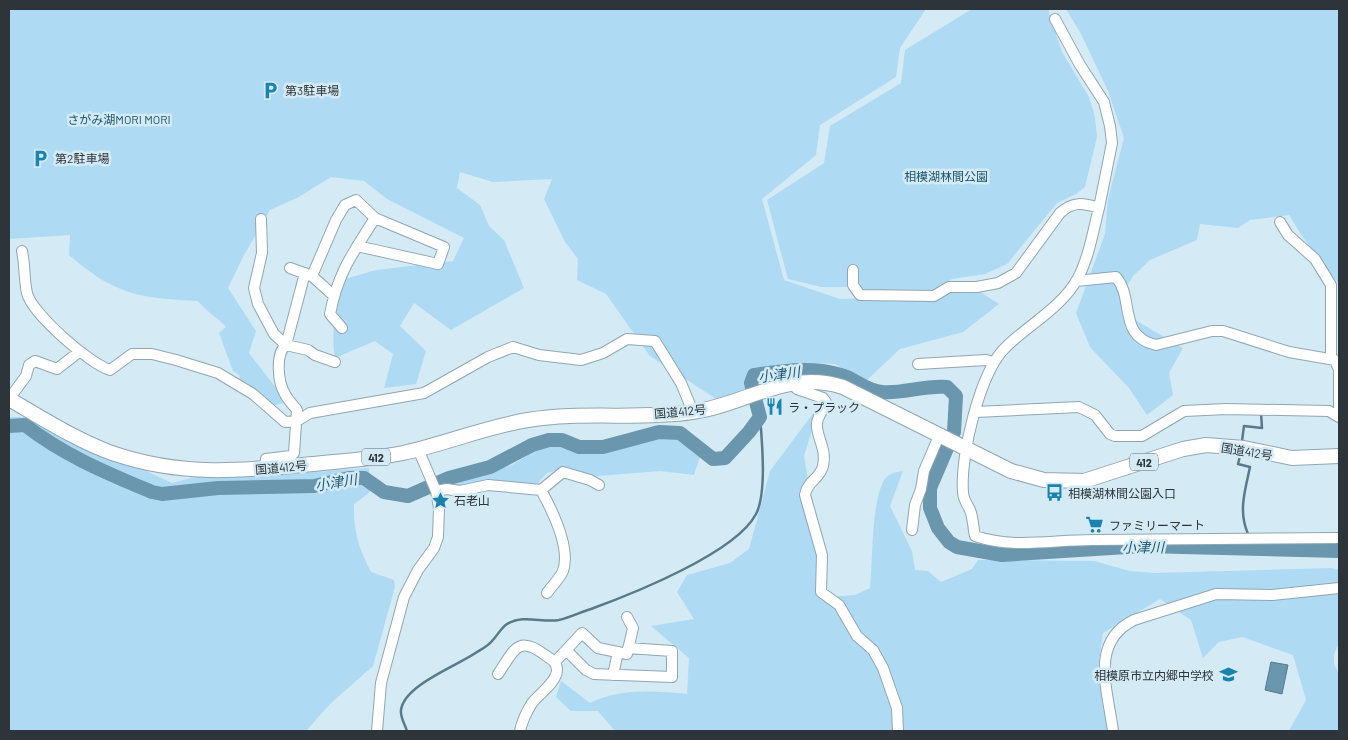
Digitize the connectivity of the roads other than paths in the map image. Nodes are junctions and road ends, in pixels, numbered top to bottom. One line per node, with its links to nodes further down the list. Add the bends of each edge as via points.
1 (1055, 19): 2 (street, via 1104,102 1110,126 1112,143)
2 (1099, 208): 9 (street, via 1076,203 1068,206 1016,273 998,283 949,287 934,296 860,295 853,285); 11 (street)
3 (375, 218): 6 (street); 6 (street, via 444,247 438,264); 10 (street, via 356,200 345,206)
4 (261, 219): 14 (street, via 262,253 254,288 258,304 274,334)
5 (1280, 222): 16 (street, via 1288,235 1315,259 1331,285)
6 (357, 246): 12 (street, via 342,270)
7 (22, 251): 15 (street, via 27,271 27,293 32,306)
8 (290, 268): 10 (street)
9 (853, 270)
10 (308, 274): 12 (street); 14 (street)
11 (1076, 282): 16 (street, via 1116,277 1123,284 1128,319 1135,334 1148,343 1156,345 1223,331 1289,352); 18 (street)
12 (333, 295): 13 (street, via 330,314)
13 (342, 328)
14 (286, 345): 17 (street); 26 (street, via 281,349 279,358 280,372 284,393 298,410)
15 (79, 352): 22 (street, via 56,369 35,361 29,365 26,376); 26 (street, via 110,370 132,354 152,354 218,373 253,394 285,422)
16 (1332, 358): 20 (street, via 1338,363)
17 (335, 362)
18 (994, 362): 19 (street); 24 (street, via 983,385)
19 (918, 364)
20 (1339, 378): 25 (street)
21 (791, 382): 23 (highway, 国道412号 / 412); 27 (highway, 国道412号 / 412, via 813,381 842,387); 47 (street, via 826,402 817,425 823,445 823,464 805,495 822,555 821,592 839,605 856,636 873,650 883,668 897,708)
22 (9, 399): 30 (highway, 国道412号 / 412, via 87,442 132,459 194,471)
23 (693, 412): 26 (street, via 681,383 655,341 636,338 581,360 539,355 513,347 424,392 310,413); 28 (highway, 国道412号 / 412, via 552,416 480,430)
24 (976, 412): 25 (street, via 1080,407 1095,415 1115,436 1142,436 1184,411 1328,411); 27 (street)
25 (1339, 416)
26 (297, 421): 30 (street, via 294,453 266,459)
27 (951, 443): 29 (highway, 国道412号 / 412, via 1028,477 1072,482 1096,478 1183,449 1206,445 1244,448 1292,458); 34 (street, via 924,471 914,505); 35 (street, via 975,536 986,540 1028,545 1082,540)
28 (418, 449): 30 (highway, 国道412号 / 412, via 369,458); 32 (street)
29 (1339, 456)
30 (265, 469)
31 (599, 485): 33 (street, via 563,472)
32 (435, 490): 33 (street, via 460,491 488,485); 45 (street, via 439,508 438,537 404,597 381,683)
33 (541, 490): 37 (street, via 556,519 564,558 562,573)
34 (912, 530)
35 (1339, 538)
36 (1339, 588): 48 (street, via 1272,595 1216,594 1122,626 1109,642 1104,661)
37 (547, 593)
38 (627, 617): 39 (street, via 633,628)
39 (628, 648): 41 (street, via 627,654); 44 (street, via 672,651 672,677)
40 (566, 650): 41 (street, via 582,633 598,648); 42 (street); 44 (street, via 586,670)
41 (618, 652): 44 (street)
42 (555, 662): 43 (street, via 532,645 523,644 518,646); 46 (street, via 555,677 531,705)
43 (498, 674)
44 (613, 675)
45 (377, 731)
46 (520, 731)
47 (898, 731)
48 (1113, 731)

